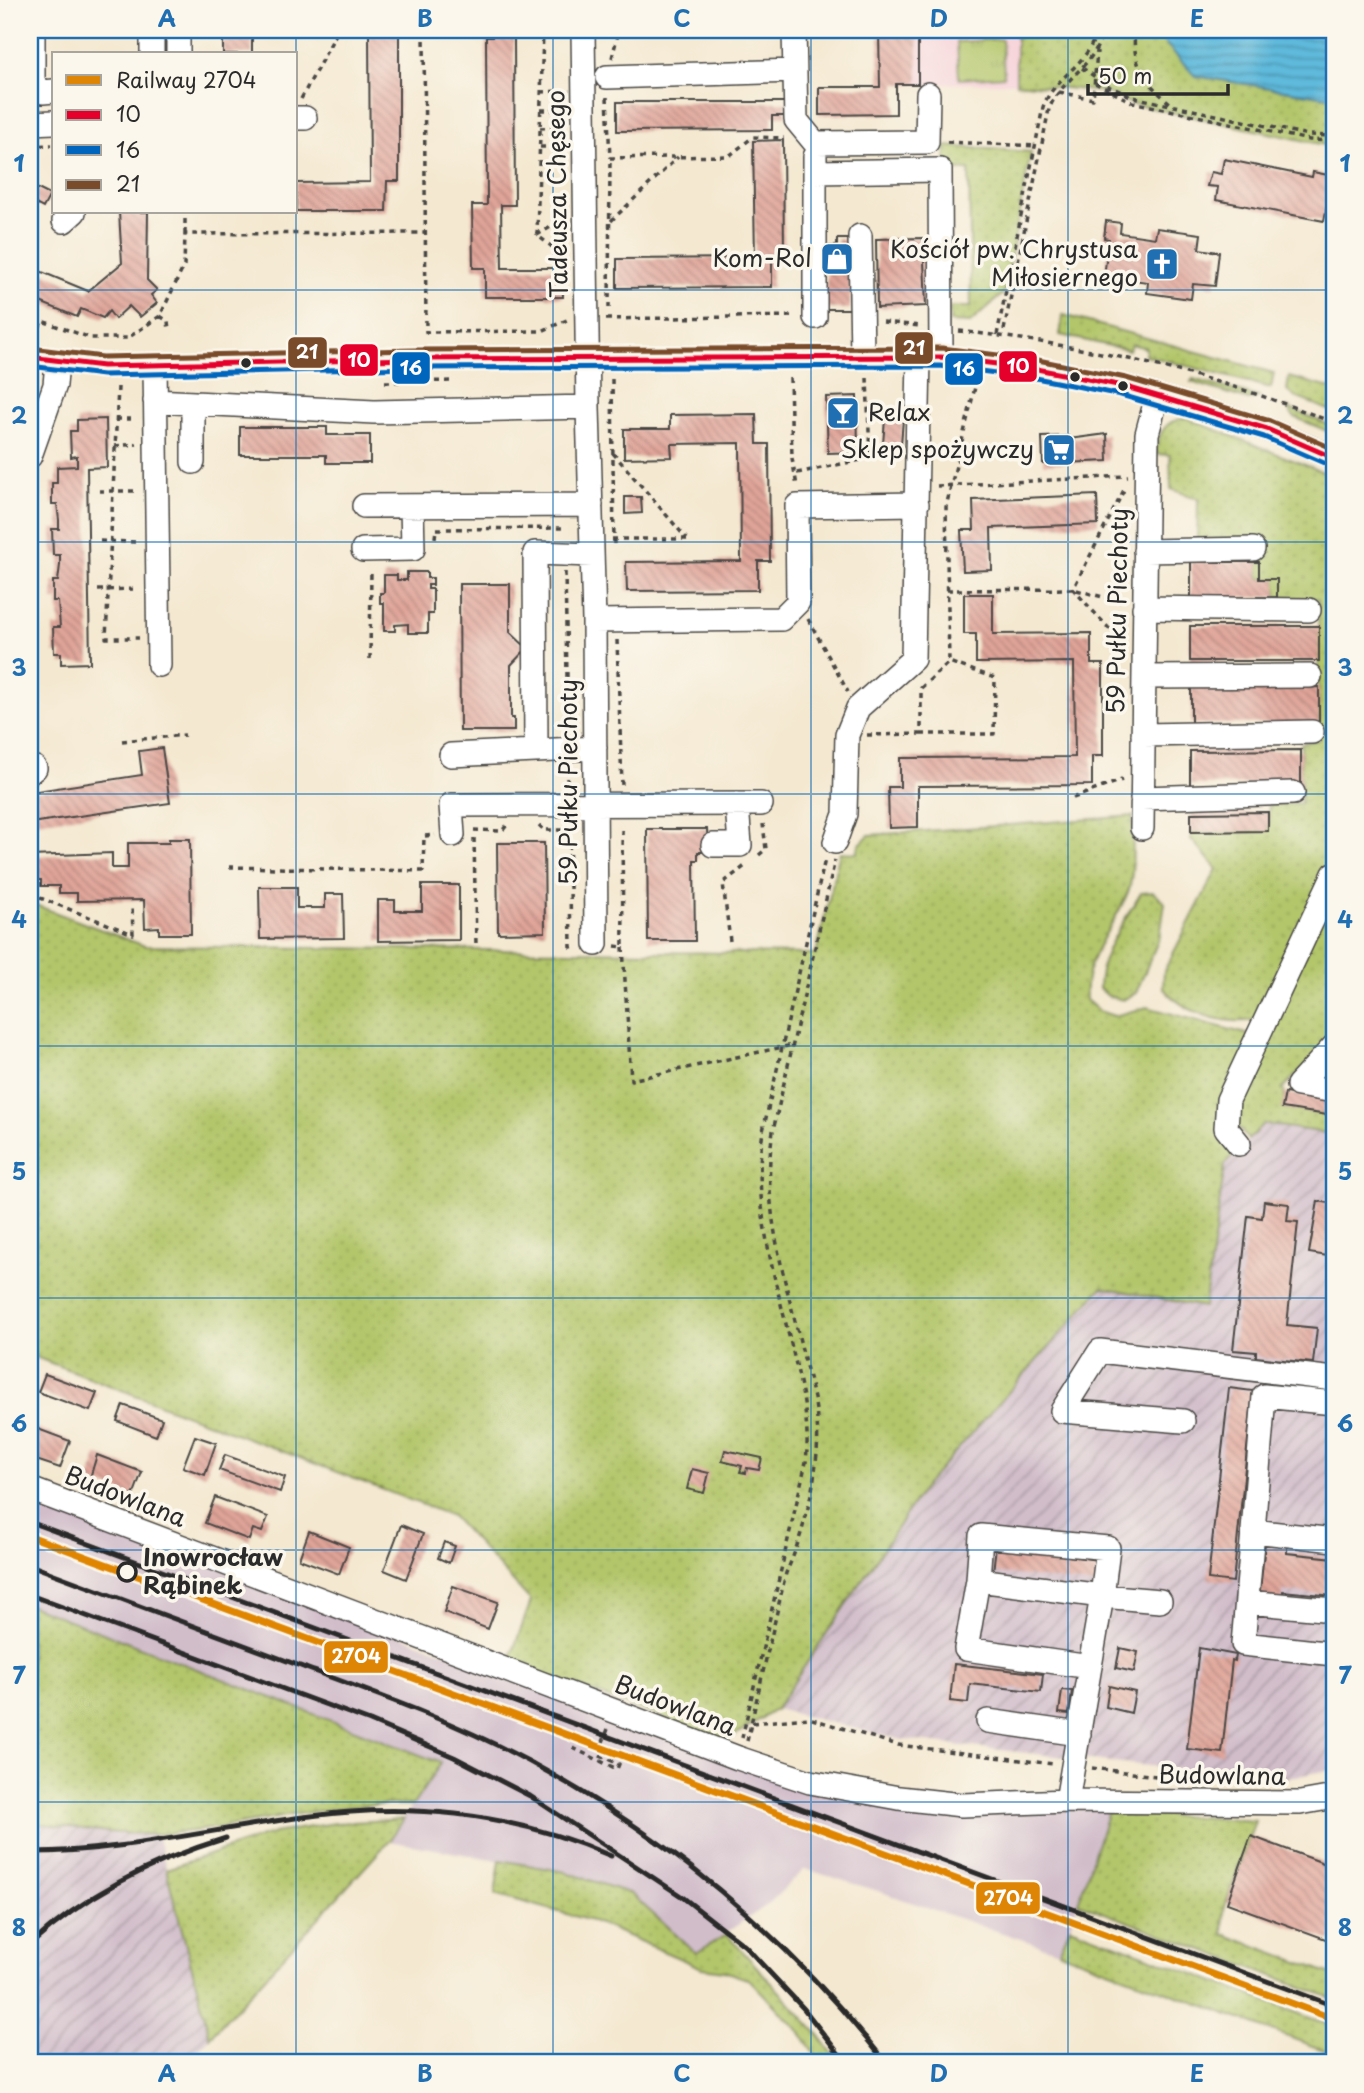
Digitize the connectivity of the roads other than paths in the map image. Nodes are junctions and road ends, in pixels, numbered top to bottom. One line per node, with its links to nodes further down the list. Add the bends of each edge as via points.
1 (33, 30): 10 (street, via 33,83 43,92)
2 (152, 30): 6 (street)
3 (178, 30): 7 (street)
4 (583, 30): 23 (street, Tadeusza Chęsego)
5 (794, 30): 8 (street)
6 (152, 52)
7 (178, 52)
8 (795, 71): 9 (street); 14 (street, via 796,120)
9 (607, 77)
10 (52, 91)
11 (928, 94): 14 (street, via 928,142)
12 (52, 122): 13 (street)
13 (30, 123)
14 (813, 140): 15 (street)
15 (816, 172): 17 (street); 19 (street, via 940,170)
16 (860, 236): 22 (street)
17 (815, 317)
18 (30, 357): 20 (street)
19 (930, 357): 22 (street); 25 (street, via 1037,369); 31 (street)
20 (57, 362): 21 (street); 28 (street, via 55,385)
21 (155, 365): 23 (street); 24 (street)
22 (865, 367): 23 (street)
23 (586, 369): 27 (street, Tadeusza Chęsego)
24 (155, 395): 26 (street); 42 (street)
25 (1157, 396): 29 (street, via 1266,429); 38 (street, 59 Pułku Piechoty, via 1147,434)
26 (193, 403): 27 (street, via 374,412); 30 (street)
27 (588, 407): 32 (street, 59 Pułku Piechoty)
28 (30, 457)
29 (1334, 457)
30 (193, 462)
31 (917, 494): 41 (street, via 797,506 798,602 781,620); 57 (street, via 913,659 858,708 847,735 845,814)
32 (591, 505): 34 (street); 35 (street, 59 Pułku Piechoty)
33 (364, 506): 34 (street)
34 (412, 506): 37 (street, via 413,549)
35 (592, 547): 41 (street, 59 Pułku Piechoty); 48 (street, via 535,553)
36 (1253, 549): 38 (street)
37 (367, 550)
38 (1145, 551): 39 (street, 59 Pułku Piechoty)
39 (1144, 608): 40 (street); 44 (street, 59 Pułku Piechoty)
40 (1309, 610)
41 (605, 621): 47 (street, 59 Pułku Piechoty)
42 (159, 665)
43 (1310, 676): 44 (street)
44 (1144, 677): 46 (street, 59 Pułku Piechoty)
45 (1312, 733): 46 (street)
46 (1143, 735): 51 (street, 59 Pułku Piechoty)
47 (594, 748): 48 (street); 52 (street, 59 Pułku Piechoty)
48 (536, 751): 49 (street)
49 (451, 755)
50 (1293, 793): 51 (street)
51 (1142, 797): 55 (street, 59 Pułku Piechoty)
52 (595, 803): 53 (street); 56 (street, via 451,805); 60 (street, 59 Pułku Piechoty)
53 (737, 804): 54 (street); 58 (street, via 740,845)
54 (761, 804)
55 (1142, 828)
56 (453, 835)
57 (835, 842)
58 (713, 845)
59 (1334, 874): 63 (street, via 1228,1100 1226,1128)
60 (596, 944)
61 (1334, 1046): 62 (street, via 1298,1085)
62 (1334, 1091)
63 (1239, 1144)
64 (1334, 1379): 66 (street, via 1100,1351 1062,1411)
65 (1334, 1403): 68 (street, via 1264,1396)
66 (1183, 1421)
67 (30, 1489): 80 (street, Budowlana, via 810,1782 962,1805)
68 (1253, 1531): 69 (street); 73 (street)
69 (1334, 1540)
70 (978, 1580): 71 (street); 71 (street, via 981,1535 1108,1548); 76 (street, via 966,1649)
71 (1102, 1596): 72 (street); 76 (street)
72 (1160, 1601)
73 (1247, 1602): 74 (street); 75 (street, via 1242,1644)
74 (1334, 1610)
75 (1334, 1654)
76 (1090, 1667): 78 (street)
77 (988, 1721): 78 (street)
78 (1079, 1734): 80 (street)
79 (1334, 1797): 80 (street, Budowlana, via 1300,1803)
80 (1068, 1801)

